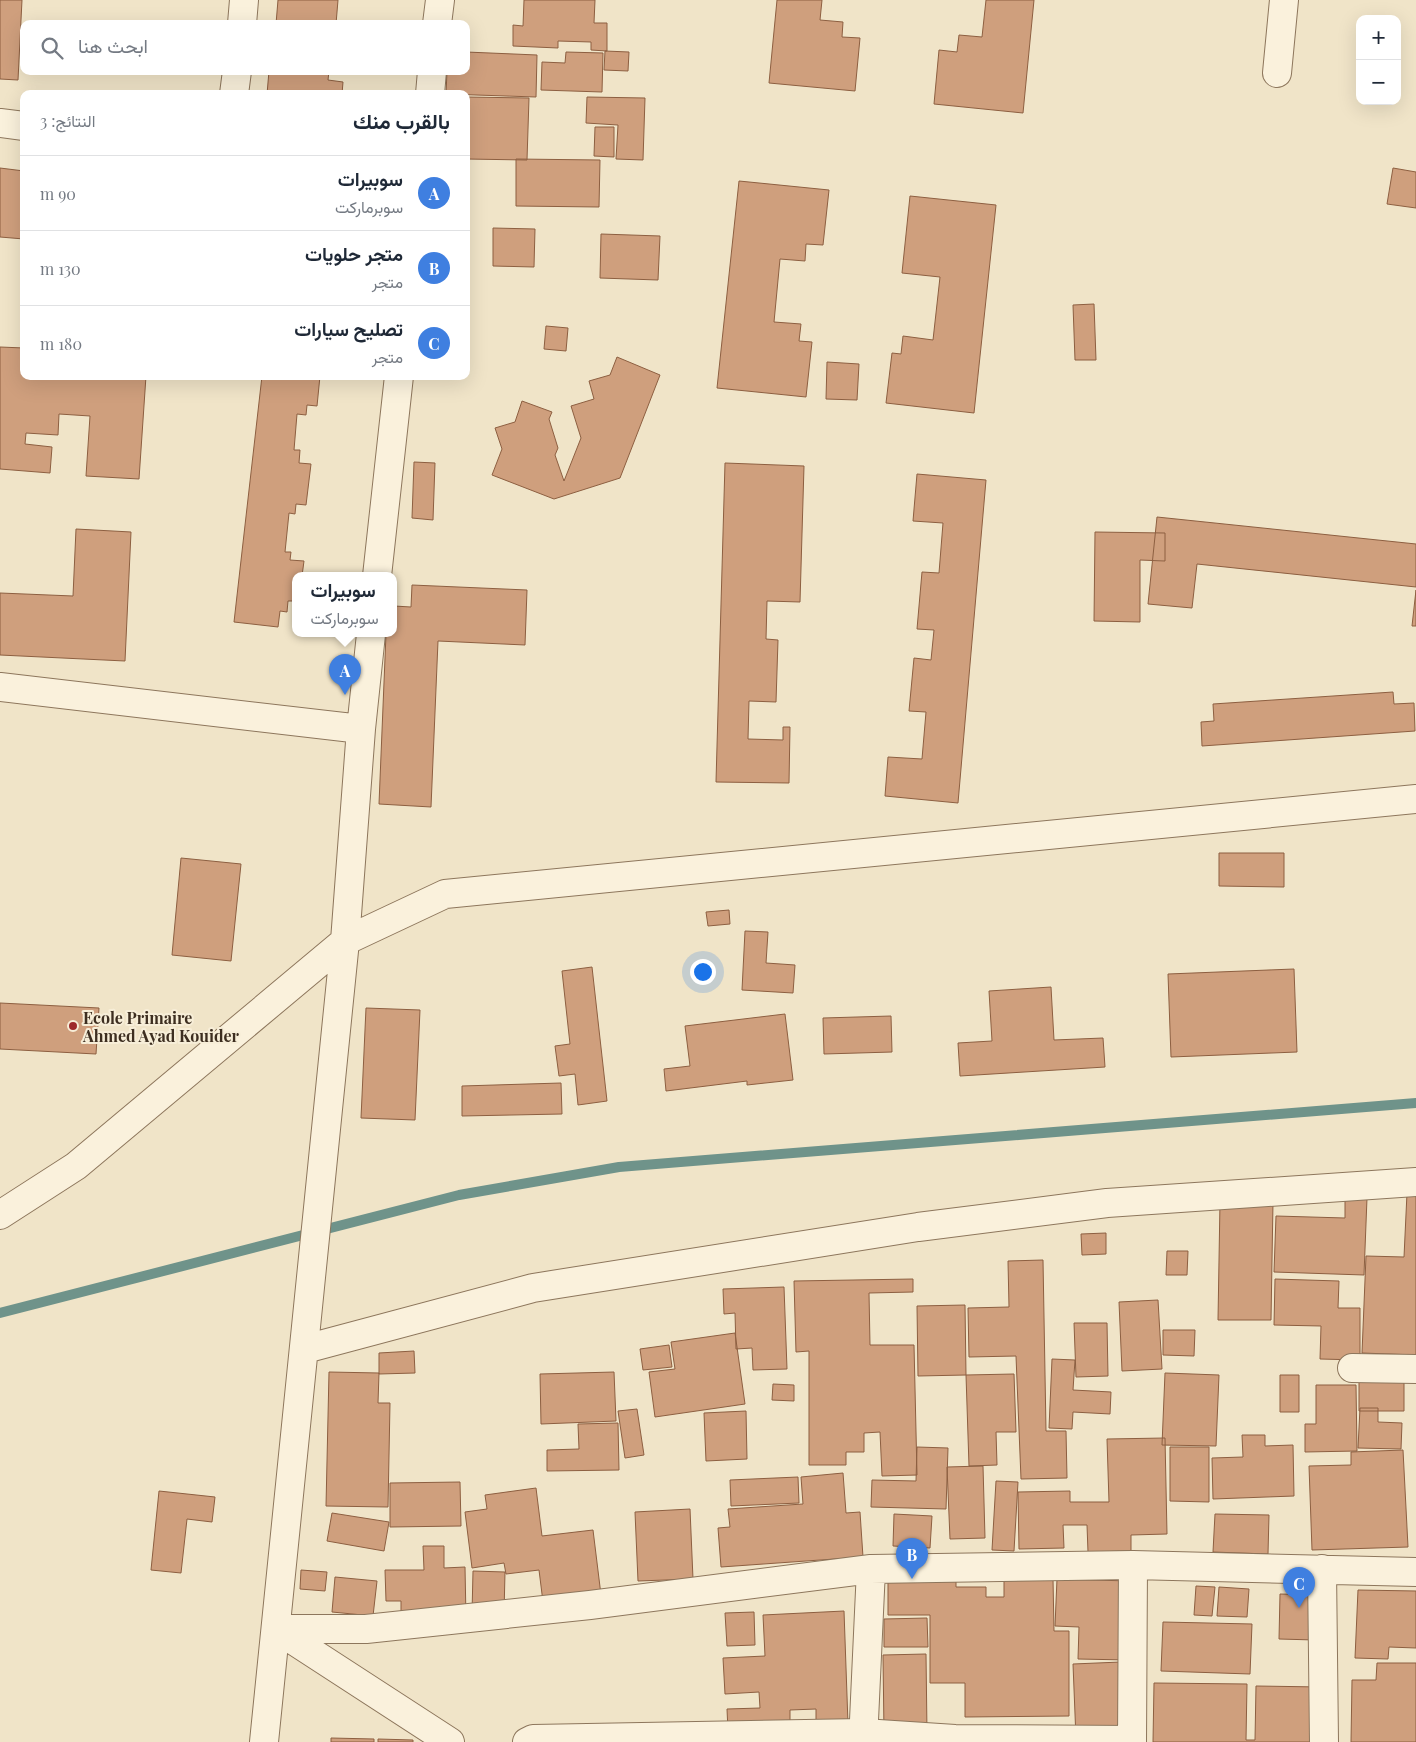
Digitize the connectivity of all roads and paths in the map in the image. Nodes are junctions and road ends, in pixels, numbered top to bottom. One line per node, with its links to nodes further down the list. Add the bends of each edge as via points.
1 (244, 0): 4 (street)
2 (440, 0): 5 (street)
3 (1284, 0): 6 (street)
4 (242, 20)
5 (438, 20)
6 (1277, 73)
7 (236, 75): 9 (street)
8 (432, 75): 10 (street)
9 (235, 90)
10 (430, 90)
11 (0, 123): 12 (street)
12 (20, 126)
13 (399, 380): 14 (street)
14 (377, 572)
15 (371, 637): 17 (street)
16 (0, 687): 17 (street)
17 (360, 729): 19 (street)
18 (1416, 799): 19 (street, via 445,894)
19 (345, 941): 21 (street, via 76,1166); 22 (street)
20 (1416, 1182): 22 (street, via 1107,1203 918,1227 534,1288)
21 (0, 1215)
22 (305, 1349): 29 (street)
23 (1352, 1368): 24 (street)
24 (1416, 1369)
25 (1133, 1565): 26 (street); 27 (street); 32 (street)
26 (872, 1569): 29 (street, via 600,1604 366,1629); 30 (street)
27 (1322, 1569): 28 (street); 36 (street)
28 (1416, 1572)
29 (276, 1629): 33 (street); 34 (street)
30 (863, 1738): 31 (street); 35 (street, via 534,1739)
31 (955, 1740): 32 (street)
32 (1132, 1741)
33 (264, 1742)
34 (450, 1742)
35 (527, 1742)
36 (1324, 1742)

